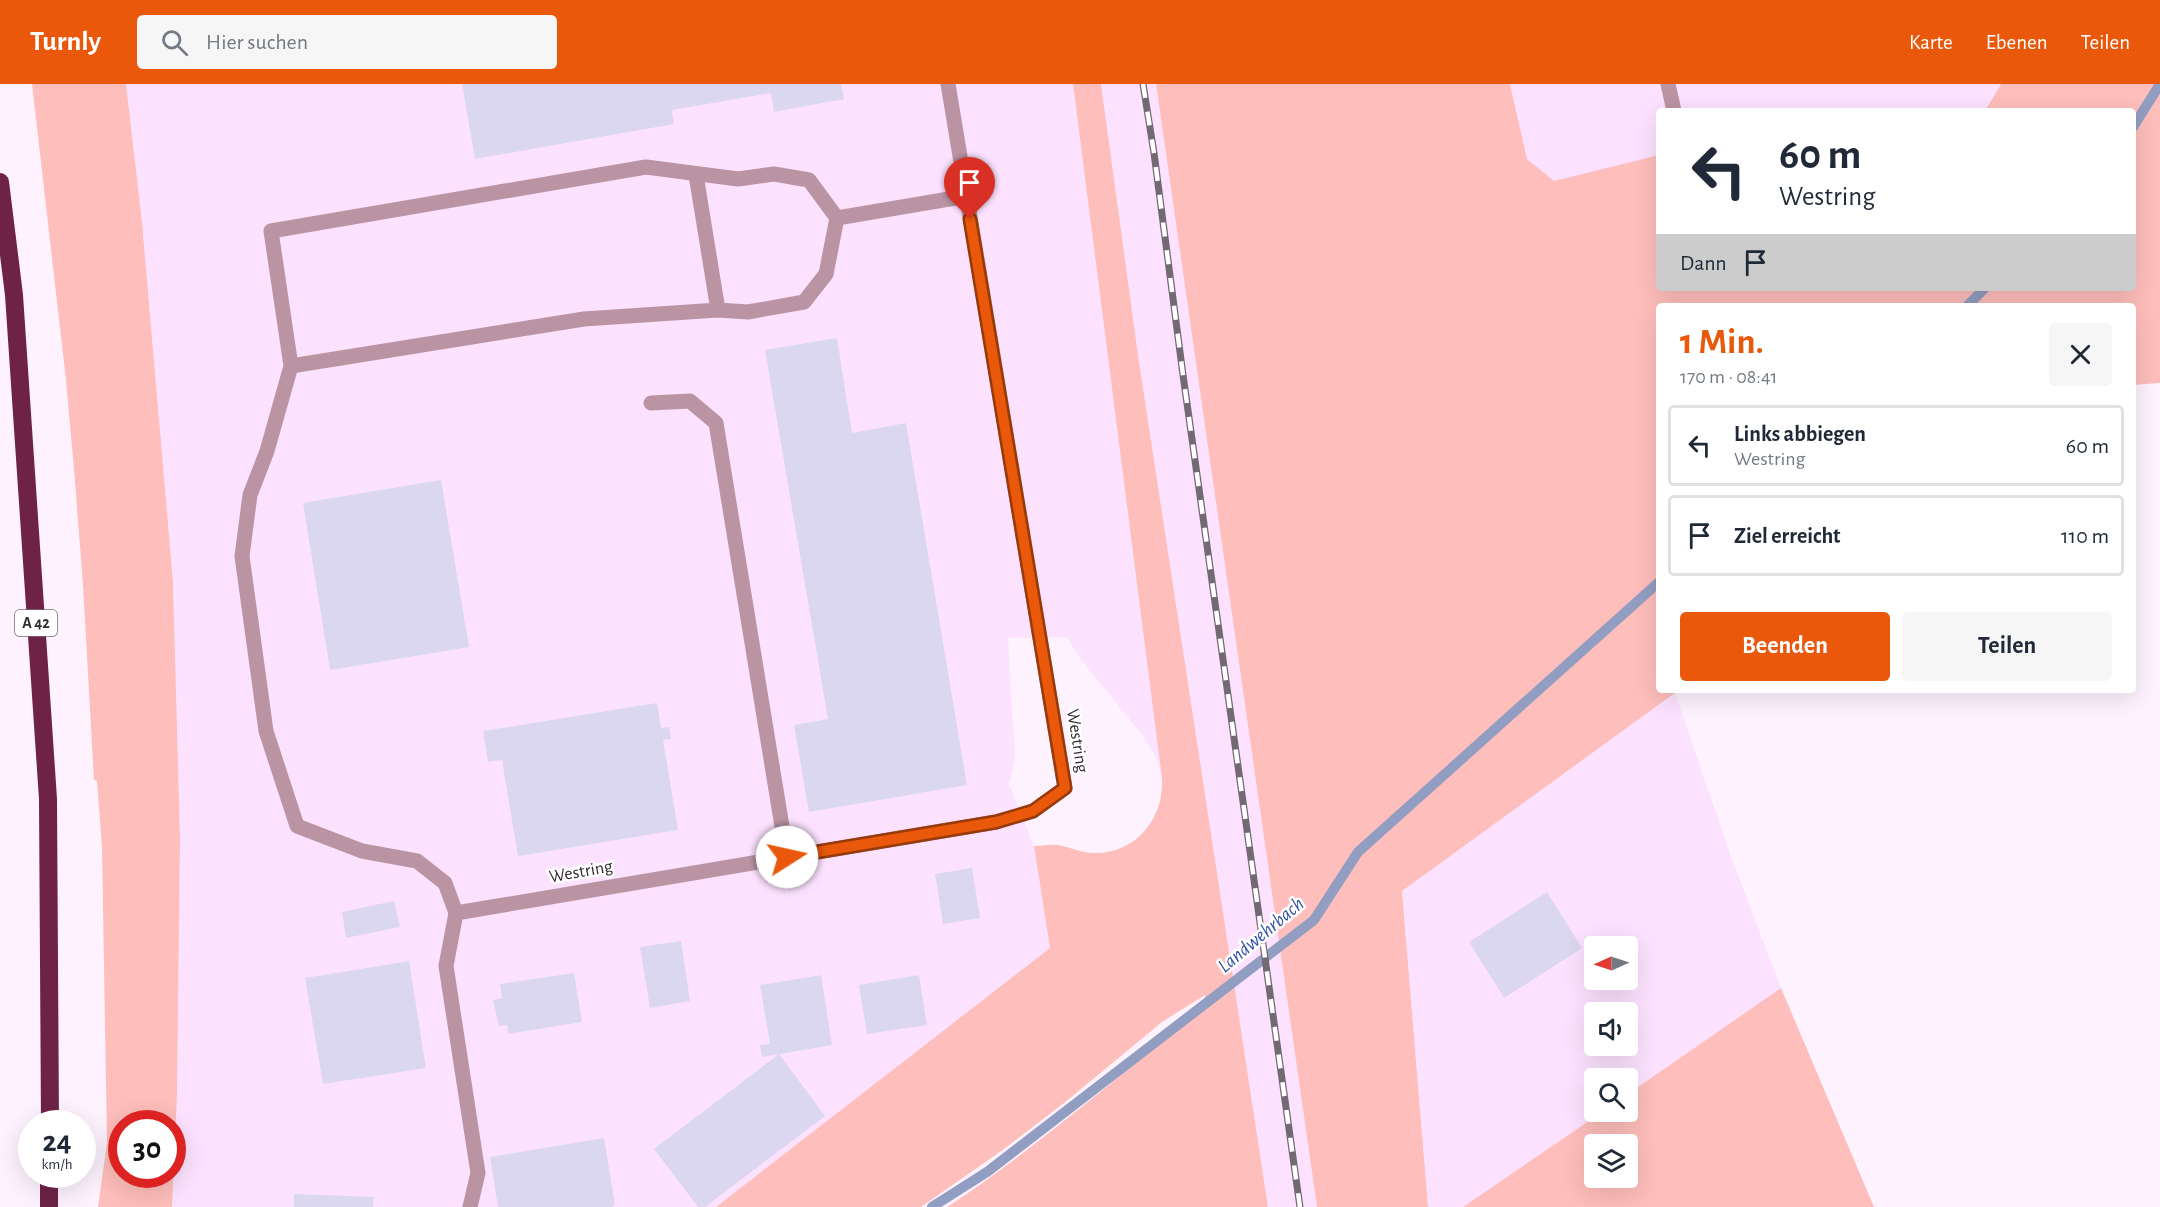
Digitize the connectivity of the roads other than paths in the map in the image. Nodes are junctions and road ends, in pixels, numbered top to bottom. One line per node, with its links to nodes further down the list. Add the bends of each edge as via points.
1 (948, 84): 6 (street, Westring)
2 (1668, 84): 3 (street)
3 (1673, 108)
4 (696, 175): 7 (street, via 738,179 774,174 809,180); 8 (street); 9 (street, via 646,167 271,231)
5 (0, 182): 13 (highway, A 42, via 14,295 48,799)
6 (967, 196): 7 (street); 11 (street, Westring, via 1065,788 1033,811 996,822)
7 (837, 218): 8 (street, via 826,274 804,302 748,312)
8 (718, 310): 9 (street, via 584,319)
9 (291, 366): 12 (street, via 267,452 250,495 242,556 266,731 297,826 362,851 417,861 445,883)
10 (651, 403): 11 (street, via 690,401 716,423)
11 (787, 857): 12 (street, Westring)
12 (456, 913): 16 (street, via 446,966 478,1173)
13 (50, 1110)
14 (50, 1188): 15 (highway)
15 (49, 1207)
16 (470, 1207)

